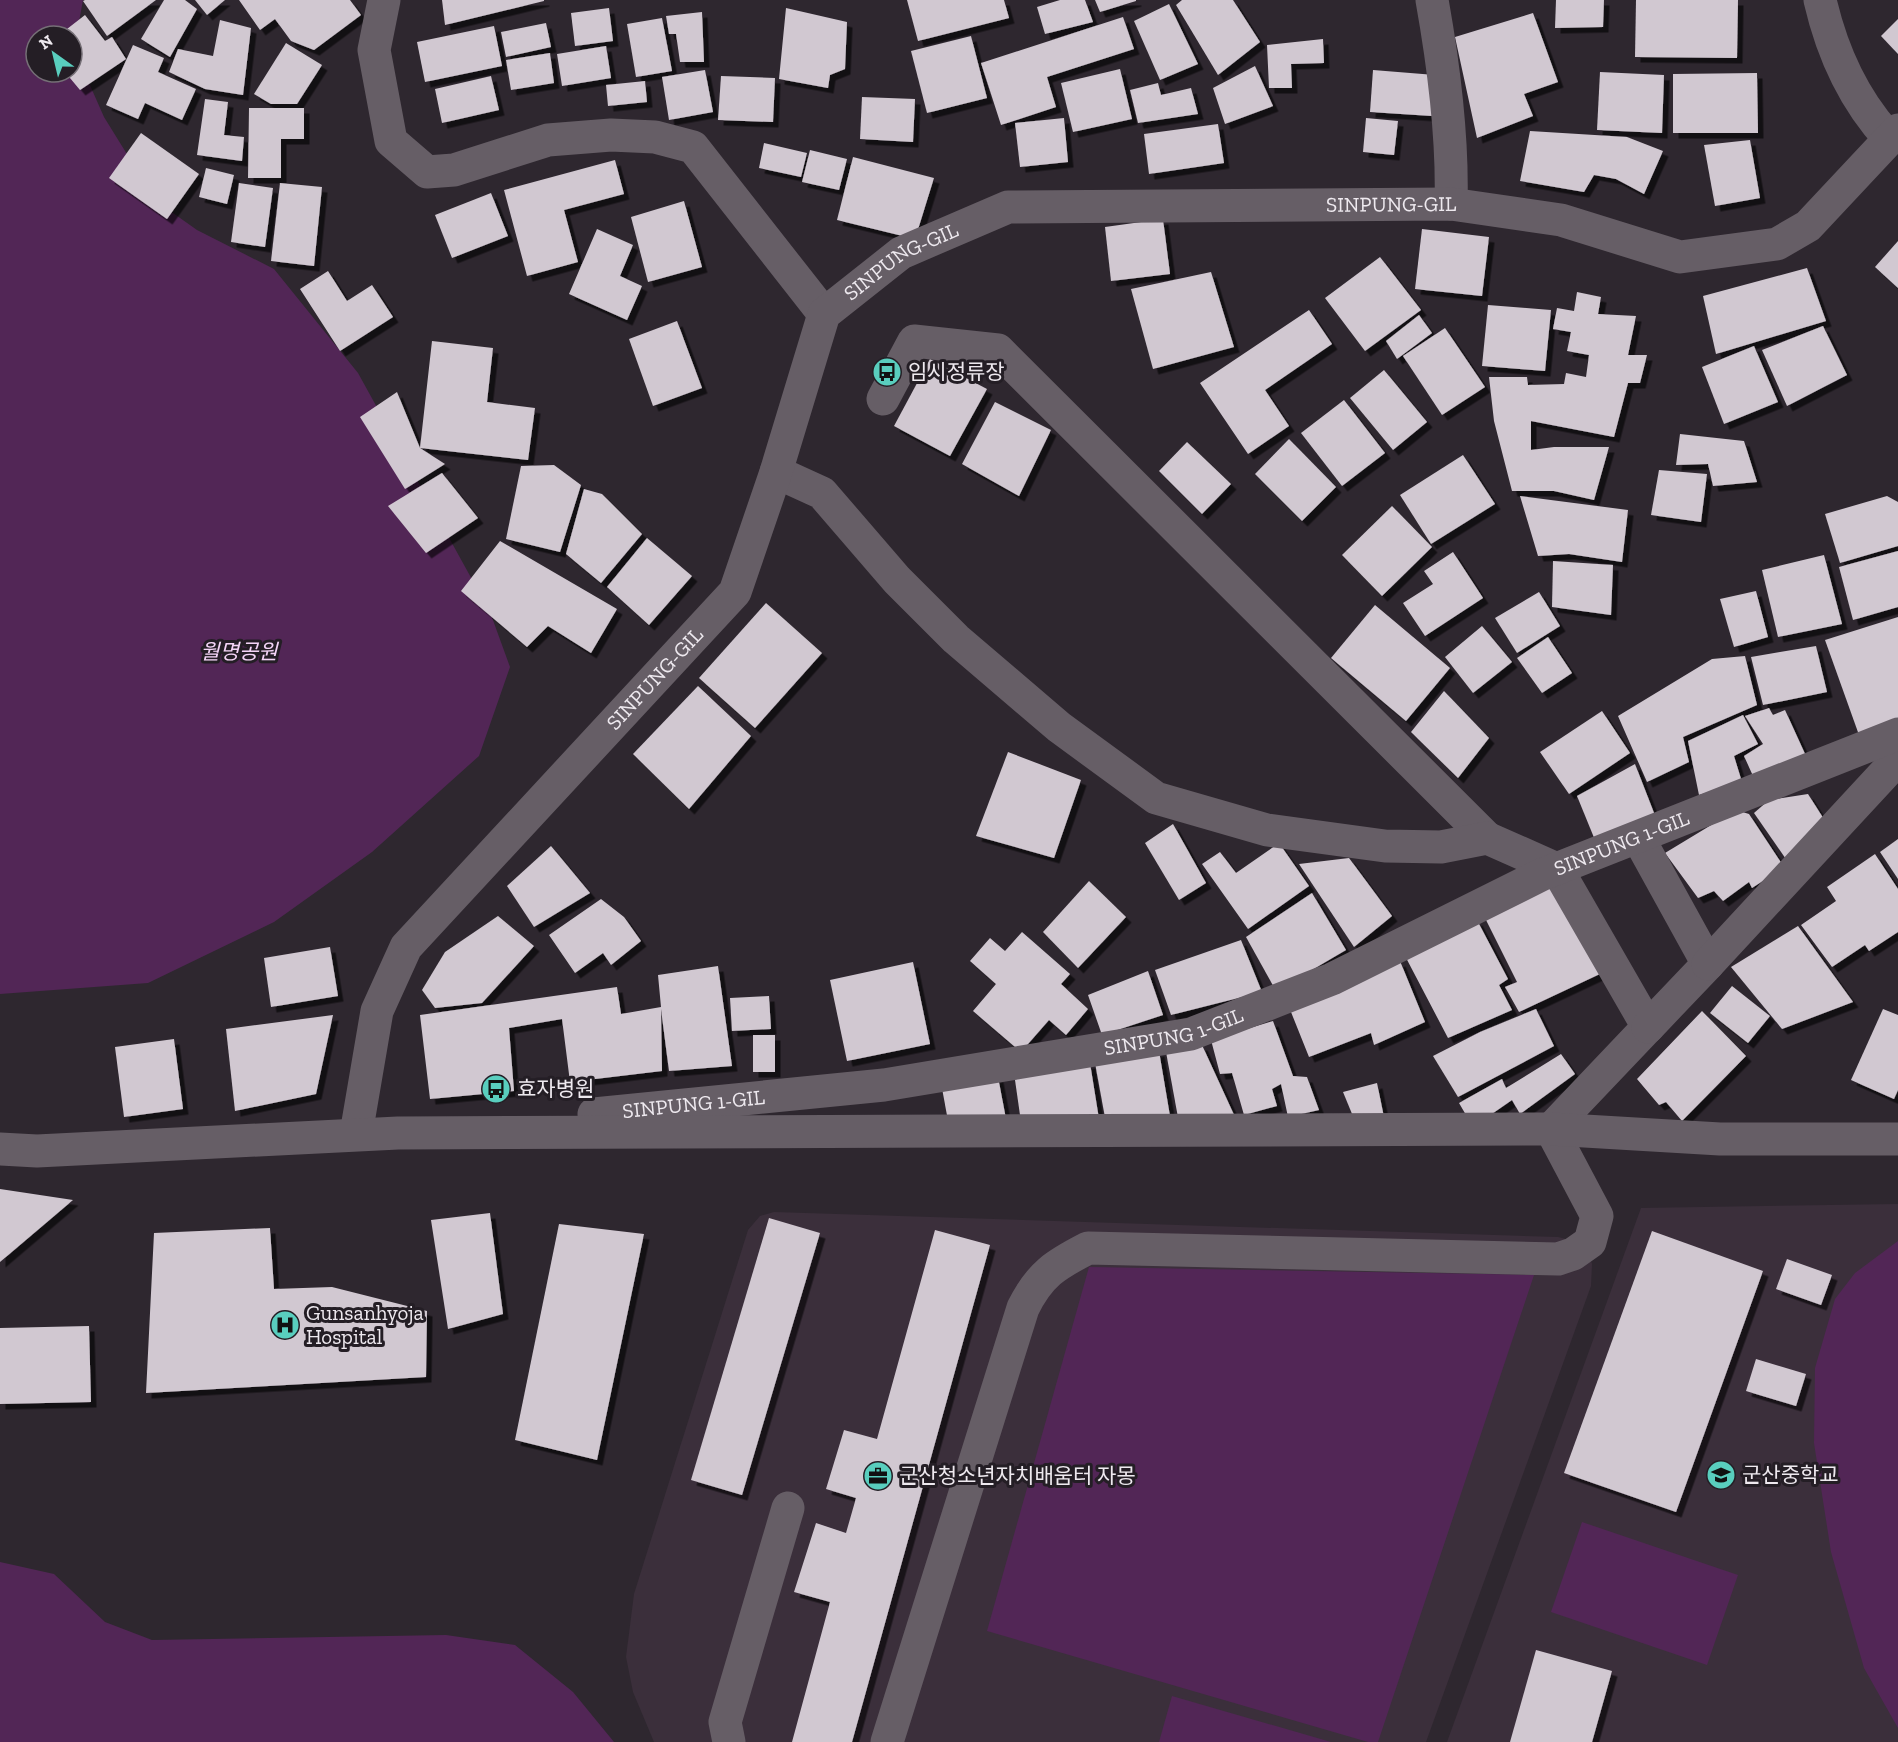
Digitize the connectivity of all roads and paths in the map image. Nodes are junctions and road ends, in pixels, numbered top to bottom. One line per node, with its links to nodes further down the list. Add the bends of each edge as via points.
1 (384, 0): 6 (street, via 374,50 391,141 427,172 454,170 548,140 644,136 693,147)
2 (1432, 0): 5 (street, via 1452,163)
3 (1829, 6): 4 (street, via 1850,84 1869,117)
4 (1894, 134): 5 (street, SINPUNG-GIL, via 1808,226 1777,244 1680,257 1561,220)
5 (1451, 204): 6 (street, SINPUNG-GIL, via 1008,207 901,253)
6 (824, 314): 8 (street, SINPUNG-GIL)
7 (883, 399): 11 (street, via 914,341 998,350)
8 (776, 472): 11 (street, via 822,494 897,580 956,639 1059,727 1156,798 1267,830 1385,846 1441,847); 18 (street, SINPUNG-GIL, via 735,592 406,947 377,1011)
9 (1898, 734): 12 (street, SINPUNG 1-GIL)
10 (1898, 759): 14 (street)
11 (1487, 838): 13 (street)
12 (1639, 838): 13 (street, SINPUNG 1-GIL); 14 (street)
13 (1557, 869): 15 (street); 17 (street, SINPUNG 1-GIL, via 1332,979 1191,1034 884,1085)
14 (1708, 964): 15 (street)
15 (1648, 1027): 16 (street)
16 (1551, 1129): 17 (street); 20 (street, via 1720,1139); 25 (street, via 1597,1216 1590,1242 1558,1259 1088,1248 1046,1273 1023,1308)
17 (398, 1133): 18 (street)
18 (356, 1134): 22 (street)
19 (0, 1135): 22 (street)
20 (1898, 1139)
21 (0, 1149): 22 (street)
22 (37, 1151)
23 (788, 1508): 24 (street, via 725,1722)
24 (729, 1742)
25 (887, 1742)

